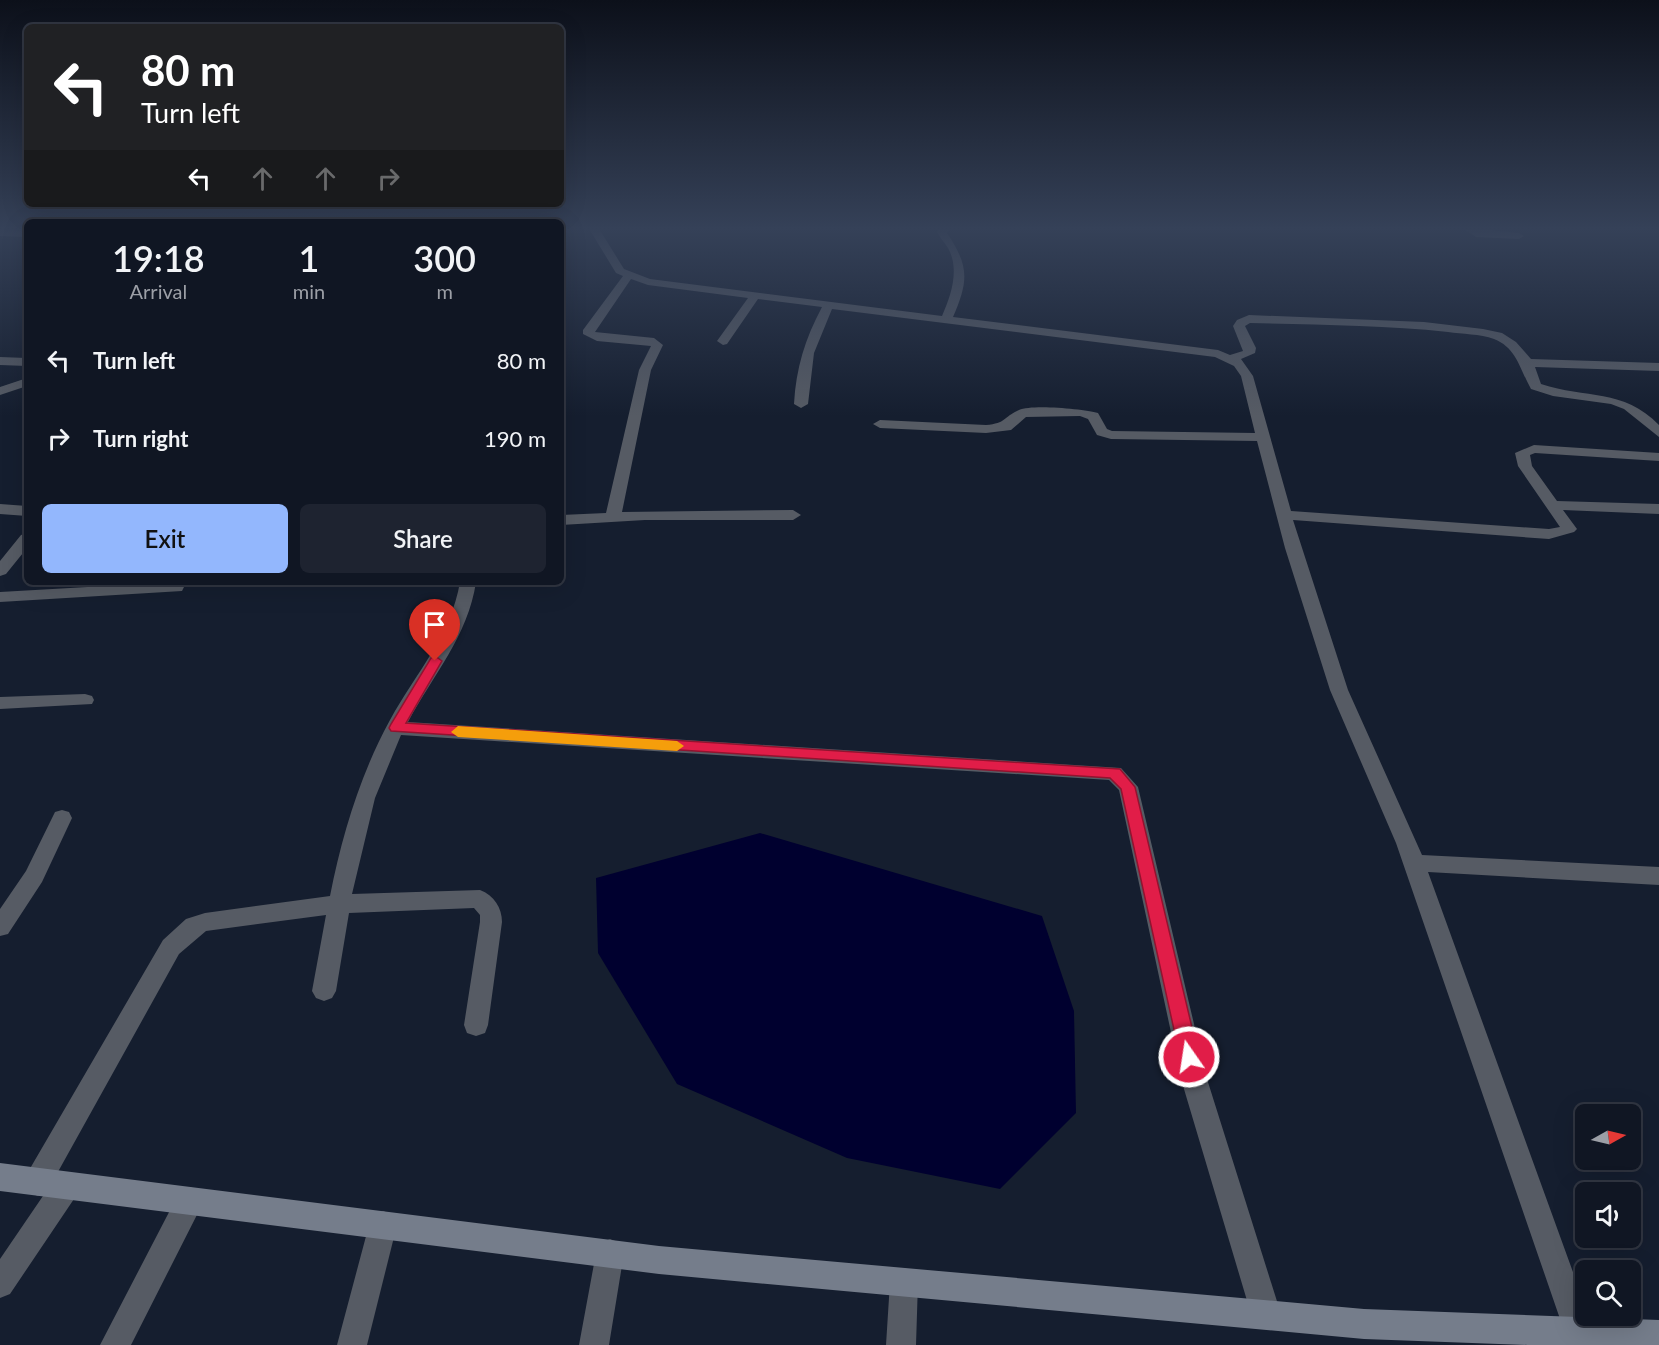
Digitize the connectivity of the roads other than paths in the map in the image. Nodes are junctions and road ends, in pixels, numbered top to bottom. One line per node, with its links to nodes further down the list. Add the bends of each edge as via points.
1 (618, 290): 26 (street, via 589,334 657,345 645,370)
2 (703, 290): 4 (street)
3 (958, 290): 6 (street)
4 (754, 297): 5 (street); 7 (street)
5 (828, 306): 6 (street); 15 (street, via 807,346)
6 (946, 320): 8 (street)
7 (723, 341)
8 (1233, 358): 11 (street, via 1249,353 1241,322 1262,318 1483,333 1512,345); 18 (street, via 1247,376)
9 (0, 360): 10 (street)
10 (24, 362)
11 (1527, 363): 12 (street); 17 (street, via 1536,386 1614,400 1630,407)
12 (1659, 367)
13 (24, 383): 14 (street)
14 (0, 391)
15 (801, 404)
16 (880, 424): 18 (street, via 986,429 1006,427 1023,413 1081,412 1093,416 1102,432 1111,435)
17 (1659, 433)
18 (1265, 437): 25 (street)
19 (1659, 457): 20 (street, via 1534,449 1522,453 1525,466)
20 (1552, 506): 22 (street); 25 (street, via 1569,529 1549,534)
21 (0, 509): 23 (street)
22 (1659, 509)
23 (24, 511)
24 (793, 515): 26 (street)
25 (1285, 515): 37 (street, via 1339,690)
26 (613, 517): 27 (street)
27 (564, 520)
28 (24, 542): 29 (street)
29 (0, 571)
30 (468, 585): 35 (street, via 465,606 446,644)
31 (176, 587): 32 (street)
32 (0, 597)
33 (85, 700): 34 (street)
34 (0, 703)
35 (396, 728): 39 (street, via 363,805); 50 (street, via 1114,773 1128,787 1194,1079)
36 (62, 818): 40 (street, via 34,876)
37 (1414, 863): 38 (street); 52 (street)
38 (1659, 876)
39 (340, 904): 41 (street); 42 (street, via 480,899 491,913 492,922); 44 (street, via 206,922 194,926 171,947)
40 (0, 927)
41 (324, 991)
42 (476, 1025)
43 (0, 1177): 44 (street)
44 (52, 1184): 45 (street); 49 (street)
45 (190, 1201): 46 (street); 53 (street)
46 (383, 1225): 47 (street); 54 (street)
47 (610, 1253): 48 (street); 55 (street)
48 (904, 1282): 50 (street); 56 (street)
49 (0, 1284)
50 (1266, 1314): 52 (street)
51 (1659, 1335): 52 (street)
52 (1582, 1338)
53 (115, 1345)
54 (352, 1345)
55 (594, 1345)
56 (901, 1345)

